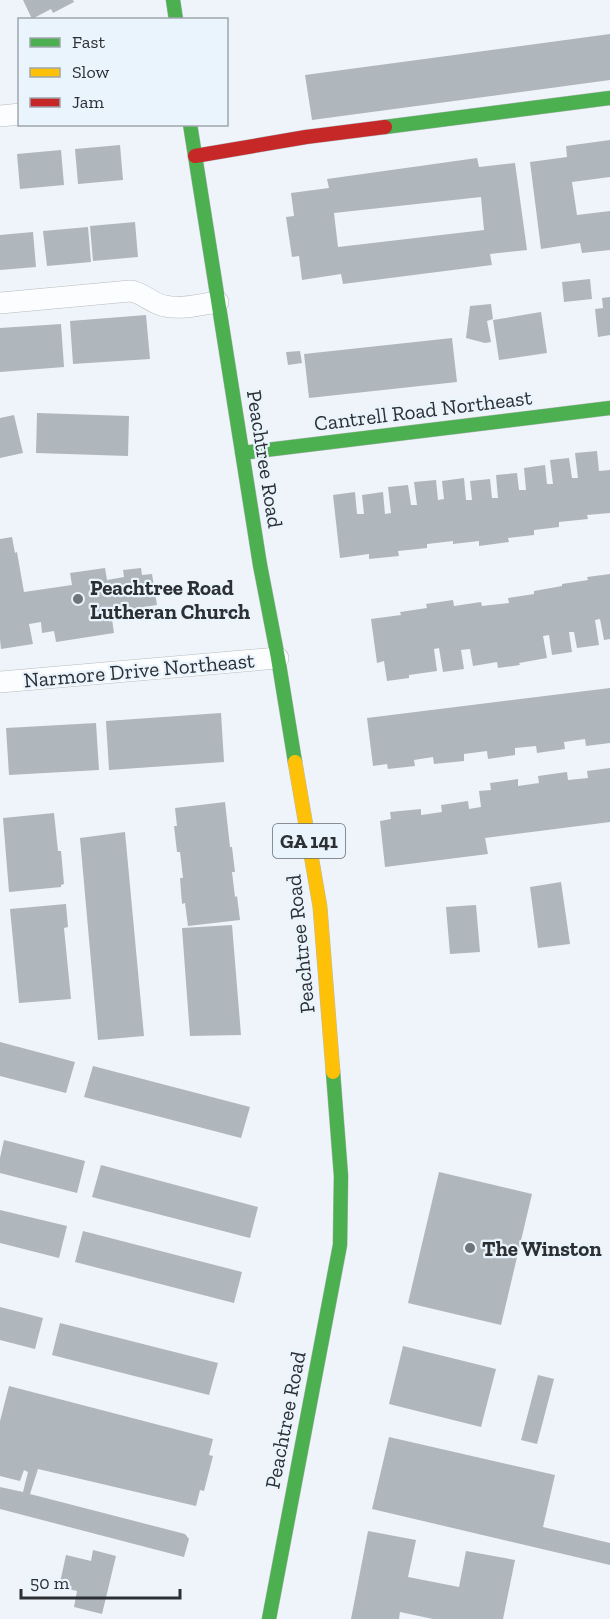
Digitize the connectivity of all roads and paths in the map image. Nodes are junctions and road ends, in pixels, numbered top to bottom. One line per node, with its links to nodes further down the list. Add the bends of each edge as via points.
1 (173, 0): 2 (main road)
2 (176, 18)
3 (610, 98): 7 (main road, via 306,137)
4 (18, 114): 5 (street)
5 (0, 116)
6 (190, 126): 7 (main road, Peachtree Road / GA 141)
7 (195, 156): 8 (main road, Peachtree Road / GA 141)
8 (218, 302): 9 (street, via 165,306 130,291); 11 (main road, Peachtree Road / GA 141)
9 (0, 303)
10 (610, 408): 11 (main road, Cantrell Road Northeast)
11 (242, 453): 12 (main road, Peachtree Road / GA 141)
12 (278, 658): 13 (street, Narmore Drive Northeast); 14 (main road, Peachtree Road / GA 141, via 321,907 340,1162 340,1245)
13 (0, 682)
14 (269, 1619)

